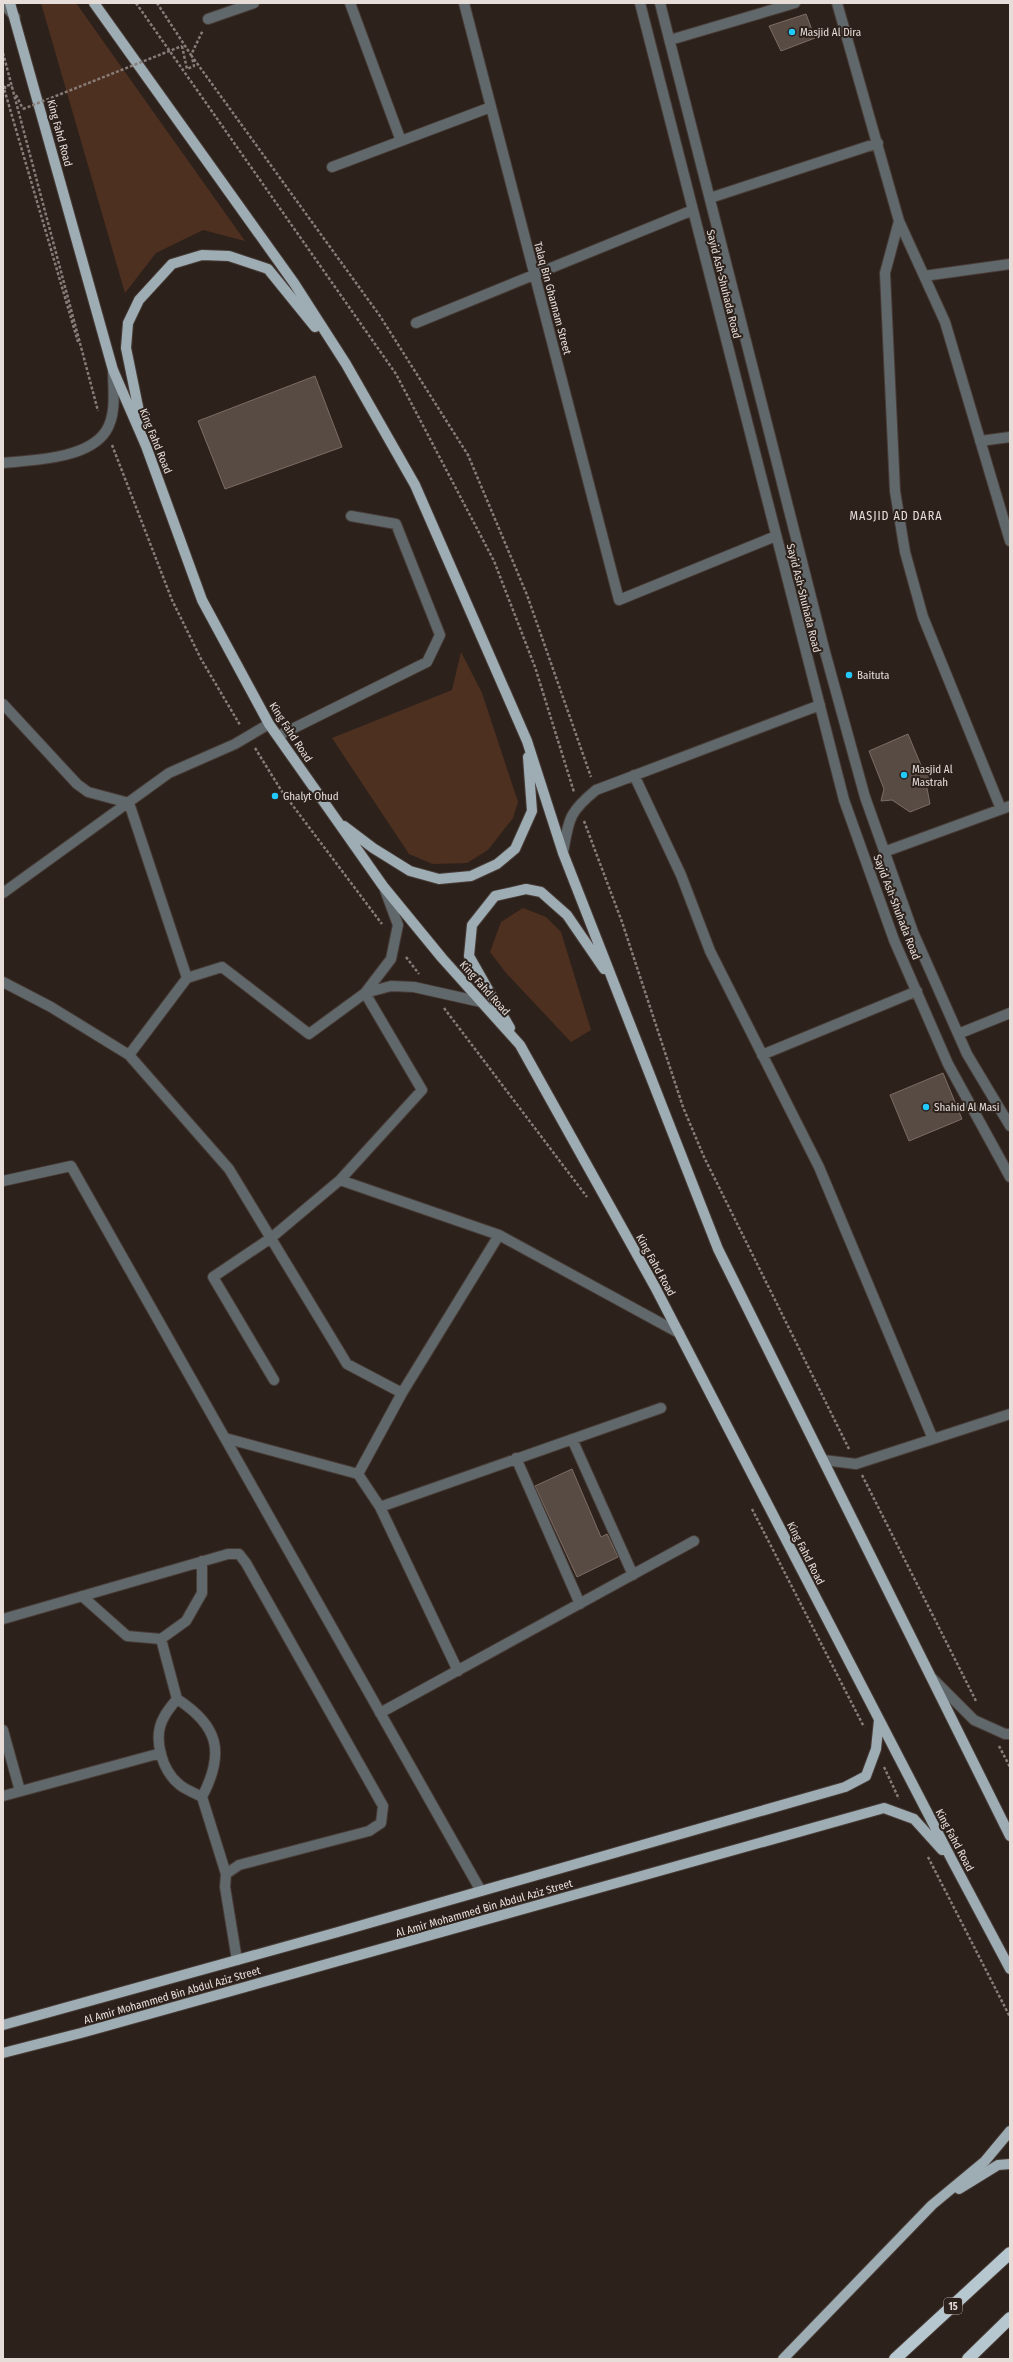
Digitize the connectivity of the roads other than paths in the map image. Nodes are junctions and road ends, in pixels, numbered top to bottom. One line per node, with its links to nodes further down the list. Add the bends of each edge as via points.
1 (3, 3): 11 (street)
2 (10, 3): 11 (main road, King Fahd Road)
3 (94, 3): 25 (main road, via 294,283)
4 (254, 3): 12 (street)
5 (350, 3): 15 (street)
6 (464, 3): 14 (street, Talaq Bin Ghannam Street)
7 (640, 3): 19 (street, Sayid Ash-Shuhada Road)
8 (660, 3): 13 (street, Sayid Ash-Shuhada Road)
9 (796, 3): 13 (street)
10 (837, 3): 16 (street)
11 (16, 17): 26 (main road, King Fahd Road)
12 (208, 19)
13 (670, 40): 18 (street, Sayid Ash-Shuhada Road)
14 (491, 107): 15 (street); 22 (street, Talaq Bin Ghannam Street)
15 (401, 141): 17 (street)
16 (878, 143): 18 (street); 20 (street)
17 (332, 166)
18 (710, 198): 43 (street, Sayid Ash-Shuhada Road, via 824,652 865,796)
19 (693, 210): 22 (street); 32 (street, Sayid Ash-Shuhada Road)
20 (899, 221): 23 (street); 41 (street, via 885,273 896,491 904,552 923,617)
21 (1010, 264): 23 (street)
22 (534, 275): 24 (street); 32 (street, Talaq Bin Ghannam Street, via 619,600)
23 (924, 276): 28 (street, via 945,322)
24 (416, 323)
25 (346, 364): 29 (main road, via 268,269 229,256 202,255 172,264 138,300 128,323 126,348); 38 (main road, via 415,485)
26 (113, 370): 29 (main road, King Fahd Road); 30 (street, via 113,411 106,431 94,442 65,457)
27 (1010, 437): 28 (street)
28 (980, 441): 33 (street)
29 (146, 446): 36 (main road, King Fahd Road, via 202,600)
30 (3, 463)
31 (351, 516): 37 (street, via 396,524 440,635 427,662)
32 (776, 536): 35 (street, Sayid Ash-Shuhada Road)
33 (1010, 541)
34 (3, 704): 40 (street, via 77,784 88,792)
35 (820, 705): 39 (street); 50 (street, Sayid Ash-Shuhada Road, via 844,800 894,940)
36 (270, 724): 37 (main road, King Fahd Road); 40 (street, via 235,744 169,773)
37 (278, 736): 42 (main road, King Fahd Road)
38 (527, 741): 42 (main road, via 532,811 515,849 497,864 471,876 439,879 410,871 373,848); 44 (main road)
39 (634, 775): 44 (street, via 596,790 578,804 569,818); 57 (street, via 681,875 710,951)
40 (129, 803): 46 (street); 47 (street)
41 (1006, 808): 43 (street)
42 (336, 820): 45 (main road, King Fahd Road)
43 (884, 852): 54 (street, Sayid Ash-Shuhada Road, via 913,932)
44 (563, 853): 49 (main road)
45 (383, 886): 51 (street, via 398,925 391,958); 52 (main road, King Fahd Road)
46 (3, 893)
47 (188, 978): 51 (street, via 222,967 309,1034); 56 (street)
48 (3, 982): 56 (street, via 52,1007)
49 (614, 984): 55 (main road, via 567,915 541,892 526,889 495,896 472,925 469,956); 73 (main road, via 718,1249)
50 (917, 991): 57 (street); 59 (street, Sayid Ash-Shuhada Road, via 948,1064)
51 (365, 993): 52 (street, via 390,986 431,990); 60 (street, via 422,1090)
52 (481, 1002): 55 (main road, King Fahd Road)
53 (1010, 1013): 54 (street)
54 (958, 1034): 58 (street, Sayid Ash-Shuhada Road, via 967,1054)
55 (520, 1045): 64 (main road, King Fahd Road)
56 (129, 1055): 63 (street, via 229,1169)
57 (762, 1055): 71 (street, via 819,1167)
58 (1010, 1126)
59 (1010, 1176)
60 (340, 1180): 62 (street); 63 (street)
61 (3, 1181): 69 (street, via 71,1166)
62 (499, 1235): 64 (street); 66 (street)
63 (271, 1238): 65 (street, via 214,1276); 66 (street, via 347,1364)
64 (679, 1333): 87 (main road, King Fahd Road)
65 (274, 1380)
66 (402, 1393): 74 (street)
67 (661, 1408): 70 (street)
68 (1010, 1414): 71 (street)
69 (224, 1438): 74 (street); 86 (street)
70 (572, 1438): 72 (street); 78 (street)
71 (933, 1439): 73 (street, via 856,1464)
72 (516, 1458): 75 (street); 80 (street)
73 (823, 1460): 84 (main road)
74 (358, 1474): 75 (street)
75 (380, 1507): 83 (street)
76 (694, 1541): 78 (street)
77 (202, 1561): 79 (street); 82 (street, via 202,1593 186,1621); 96 (street, via 228,1554 239,1554 246,1563 383,1806 381,1823 369,1831 239,1865)
78 (633, 1575): 80 (street)
79 (82, 1596): 81 (street); 82 (street, via 127,1636)
80 (580, 1604): 83 (street)
81 (3, 1619)
82 (161, 1640): 85 (street)
83 (458, 1670): 86 (street)
84 (930, 1676): 89 (street, via 974,1720); 94 (main road)
85 (176, 1699): 90 (street, via 163,1718 159,1742); 93 (street, via 196,1712 210,1730 216,1753 213,1776)
86 (380, 1713): 97 (street)
87 (879, 1720): 95 (main road, King Fahd Road); 97 (main road, Al Amir Mohammed Bin Abdul Aziz Street, via 875,1750 866,1776 845,1787)
88 (3, 1730): 91 (street)
89 (1010, 1734)
90 (161, 1753): 91 (street); 93 (street, via 165,1766 180,1785)
91 (20, 1792): 92 (street)
92 (3, 1796)
93 (202, 1797): 96 (street)
94 (1010, 1836)
95 (952, 1862): 99 (main road, King Fahd Road); 101 (main road, Al Amir Mohammed Bin Abdul Aziz Street, via 914,1819 884,1808)
96 (226, 1874): 98 (street, via 225,1887)
97 (481, 1892): 98 (main road, Al Amir Mohammed Bin Abdul Aziz Street)
98 (237, 1960): 100 (main road, Al Amir Mohammed Bin Abdul Aziz Street)
99 (1010, 1968)
100 (3, 2025)
101 (3, 2053)
102 (1010, 2131): 104 (main road, via 984,2161)
103 (1010, 2164): 104 (main road, via 998,2165)
104 (932, 2206): 107 (main road)
105 (1010, 2253): 108 (highway, 15)
106 (1010, 2318): 109 (highway)
107 (783, 2359)
108 (895, 2359)
109 (968, 2359)

